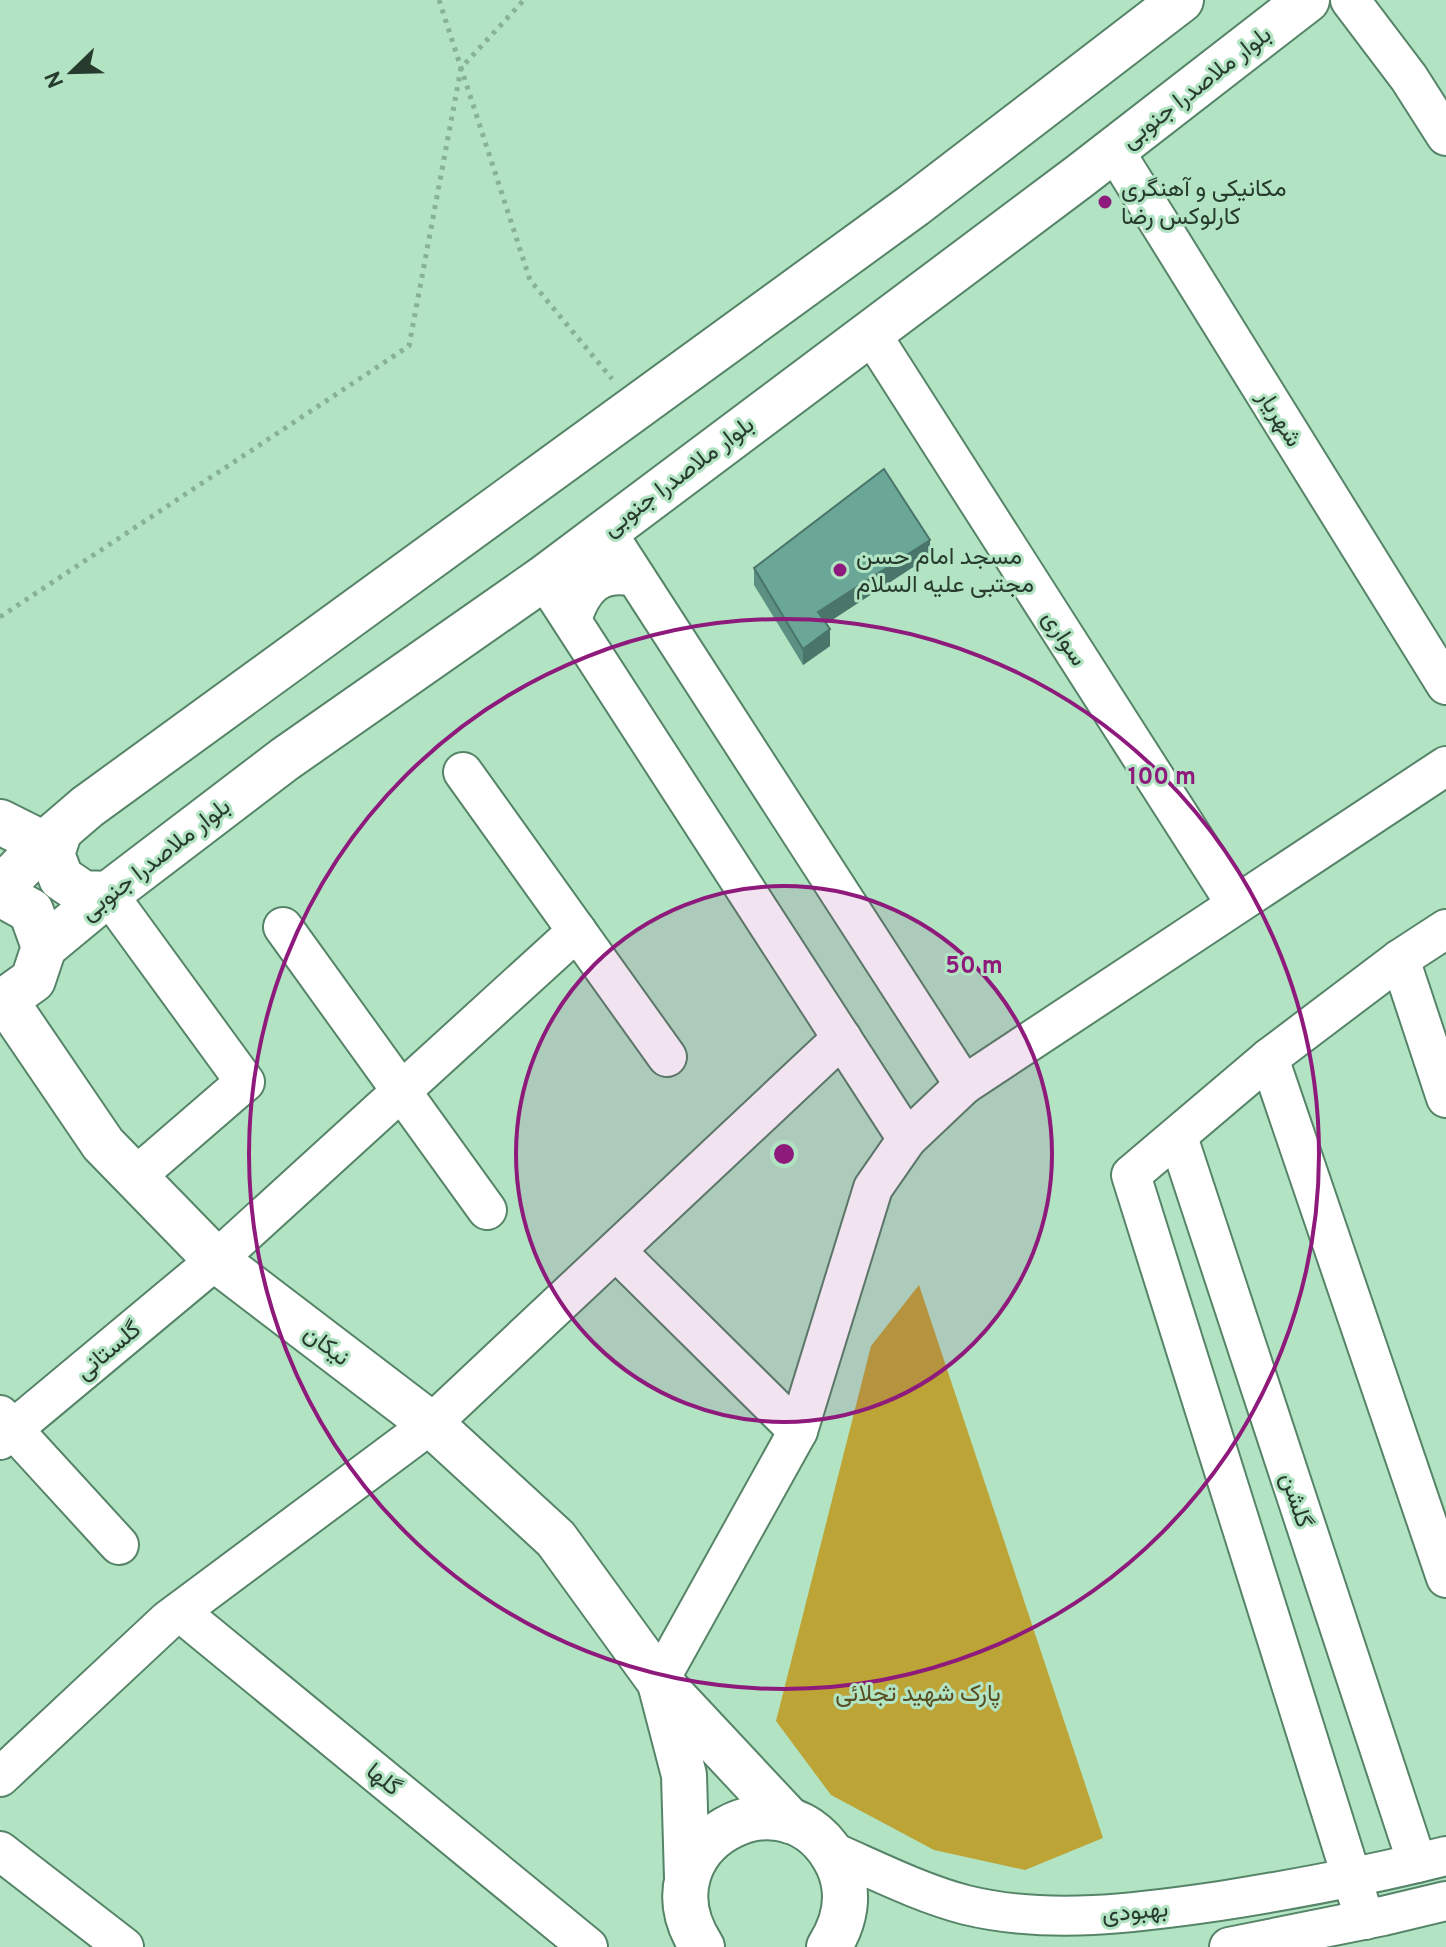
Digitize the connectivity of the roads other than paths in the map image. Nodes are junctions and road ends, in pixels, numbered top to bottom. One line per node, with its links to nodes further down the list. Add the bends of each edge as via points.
1 (1181, 0): 15 (main road, via 914,205)
2 (1307, 0): 5 (main road, بلوار ملاصدرا جنوبی)
3 (1350, 0): 4 (street)
4 (1446, 136)
5 (1114, 150): 6 (main road, بلوار ملاصدرا جنوبی); 11 (street, شهریار)
6 (870, 332): 7 (main road, بلوار ملاصدرا جنوبی); 18 (street, سواری)
7 (606, 531): 8 (street); 9 (main road, بلوار ملاصدرا جنوبی)
8 (635, 577): 10 (street, via 600,578 580,597); 28 (street)
9 (544, 578): 10 (street); 17 (main road, بلوار ملاصدرا جنوبی, via 285,759)
10 (572, 620): 25 (street)
11 (1446, 685)
12 (1446, 766): 18 (street)
13 (463, 772): 21 (street)
14 (0, 822): 15 (main road)
15 (51, 838): 16 (main road); 17 (main road, via 61,878 83,893)
16 (0, 891): 22 (main road, via 31,911)
17 (108, 894): 22 (main road, بلوار ملاصدرا جنوبی); 33 (street, via 245,1082)
18 (1235, 903): 28 (street)
19 (283, 927): 29 (street)
20 (1446, 929): 23 (street)
21 (577, 931): 26 (street); 29 (street, گلستانی)
22 (44, 947): 24 (main road, via 33,980)
23 (1400, 959): 27 (street); 30 (street)
24 (2, 1000): 33 (main road, نیکان, via 103,1144)
25 (842, 1038): 32 (street); 35 (street)
26 (667, 1057)
27 (1269, 1058): 31 (street); 41 (street)
28 (964, 1085): 32 (street)
29 (400, 1092): 34 (street); 36 (street, گلستانی)
30 (1446, 1098)
31 (1178, 1137): 48 (street, گلشن); 49 (street, via 1131,1175)
32 (907, 1139): 39 (street, via 873,1188)
33 (135, 1177): 36 (main road, نیکان)
34 (487, 1210)
35 (616, 1251): 37 (street); 39 (street)
36 (216, 1260): 37 (main road, نیکان); 38 (street, گلستانی)
37 (431, 1424): 42 (street); 43 (main road, نیکان, via 556,1539)
38 (4, 1428): 40 (street)
39 (798, 1431): 43 (street)
40 (119, 1545)
41 (1446, 1578)
42 (180, 1612): 44 (street); 55 (street, گلها)
43 (659, 1681): 45 (main road); 50 (main road, via 684,1775)
44 (0, 1777)
45 (790, 1821): 47 (main road, via 813,1832); 50 (main road, via 738,1821 715,1834 697,1853)
46 (0, 1851): 54 (street)
47 (831, 1851): 49 (street, بهبودی, via 967,1905 1034,1915 1173,1908); 58 (main road, via 843,1876 846,1903 840,1930)
48 (1432, 1859): 49 (street, بهبودی)
49 (1353, 1878): 52 (street)
50 (686, 1891): 56 (main road); 57 (main road, via 691,1930)
51 (1446, 1901): 52 (street)
52 (1365, 1920): 53 (street)
53 (1283, 1942): 59 (street)
54 (124, 1947)
55 (588, 1947)
56 (678, 1947)
57 (702, 1947)
58 (829, 1947)
59 (1229, 1947)

